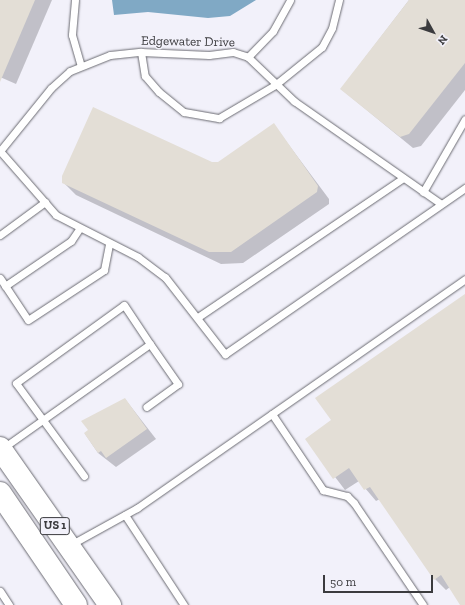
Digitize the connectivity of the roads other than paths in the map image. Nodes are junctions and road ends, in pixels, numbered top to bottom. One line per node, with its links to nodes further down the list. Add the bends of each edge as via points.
1 (75, 0): 6 (lane, via 72,35)
2 (290, 0): 5 (lane, Edgewater Drive, via 273,32)
3 (339, 0): 7 (lane, via 332,28 322,47)
4 (141, 52): 5 (lane, Edgewater Drive, via 209,55 233,52); 6 (lane, Edgewater Drive, via 110,55); 7 (lane, via 145,76 159,92 184,112 200,117 219,118)
5 (248, 57): 7 (lane)
6 (81, 66): 9 (lane, Edgewater Drive, via 70,71 51,88)
7 (275, 85): 10 (lane)
8 (465, 119): 12 (lane)
9 (0, 151): 13 (lane)
10 (403, 178): 12 (lane); 21 (lane)
11 (465, 188): 14 (lane)
12 (423, 192): 14 (lane)
13 (45, 202): 15 (lane, via 56,215); 16 (lane)
14 (441, 204): 21 (lane, via 225,354)
15 (79, 229): 17 (lane); 20 (lane, via 71,241)
16 (0, 235)
17 (109, 244): 20 (lane, via 104,270 28,320); 21 (lane, via 138,257 165,277)
18 (0, 278): 20 (lane)
19 (465, 279): 24 (lane)
20 (5, 286)
21 (198, 317)
22 (150, 344): 23 (lane, via 178,384); 25 (lane); 25 (lane, via 124,305 16,383)
23 (146, 408)
24 (272, 414): 29 (lane); 36 (lane, via 324,490 347,496 354,504)
25 (44, 419): 26 (lane); 27 (lane)
26 (1, 448): 30 (main road, US 1)
27 (84, 476)
28 (0, 494): 33 (main road, US 1)
29 (125, 515): 30 (lane); 35 (lane)
30 (68, 546): 34 (main road, US 1)
31 (0, 591): 32 (lane)
32 (10, 605)
33 (76, 605)
34 (110, 605)
35 (184, 605)
36 (423, 605)

